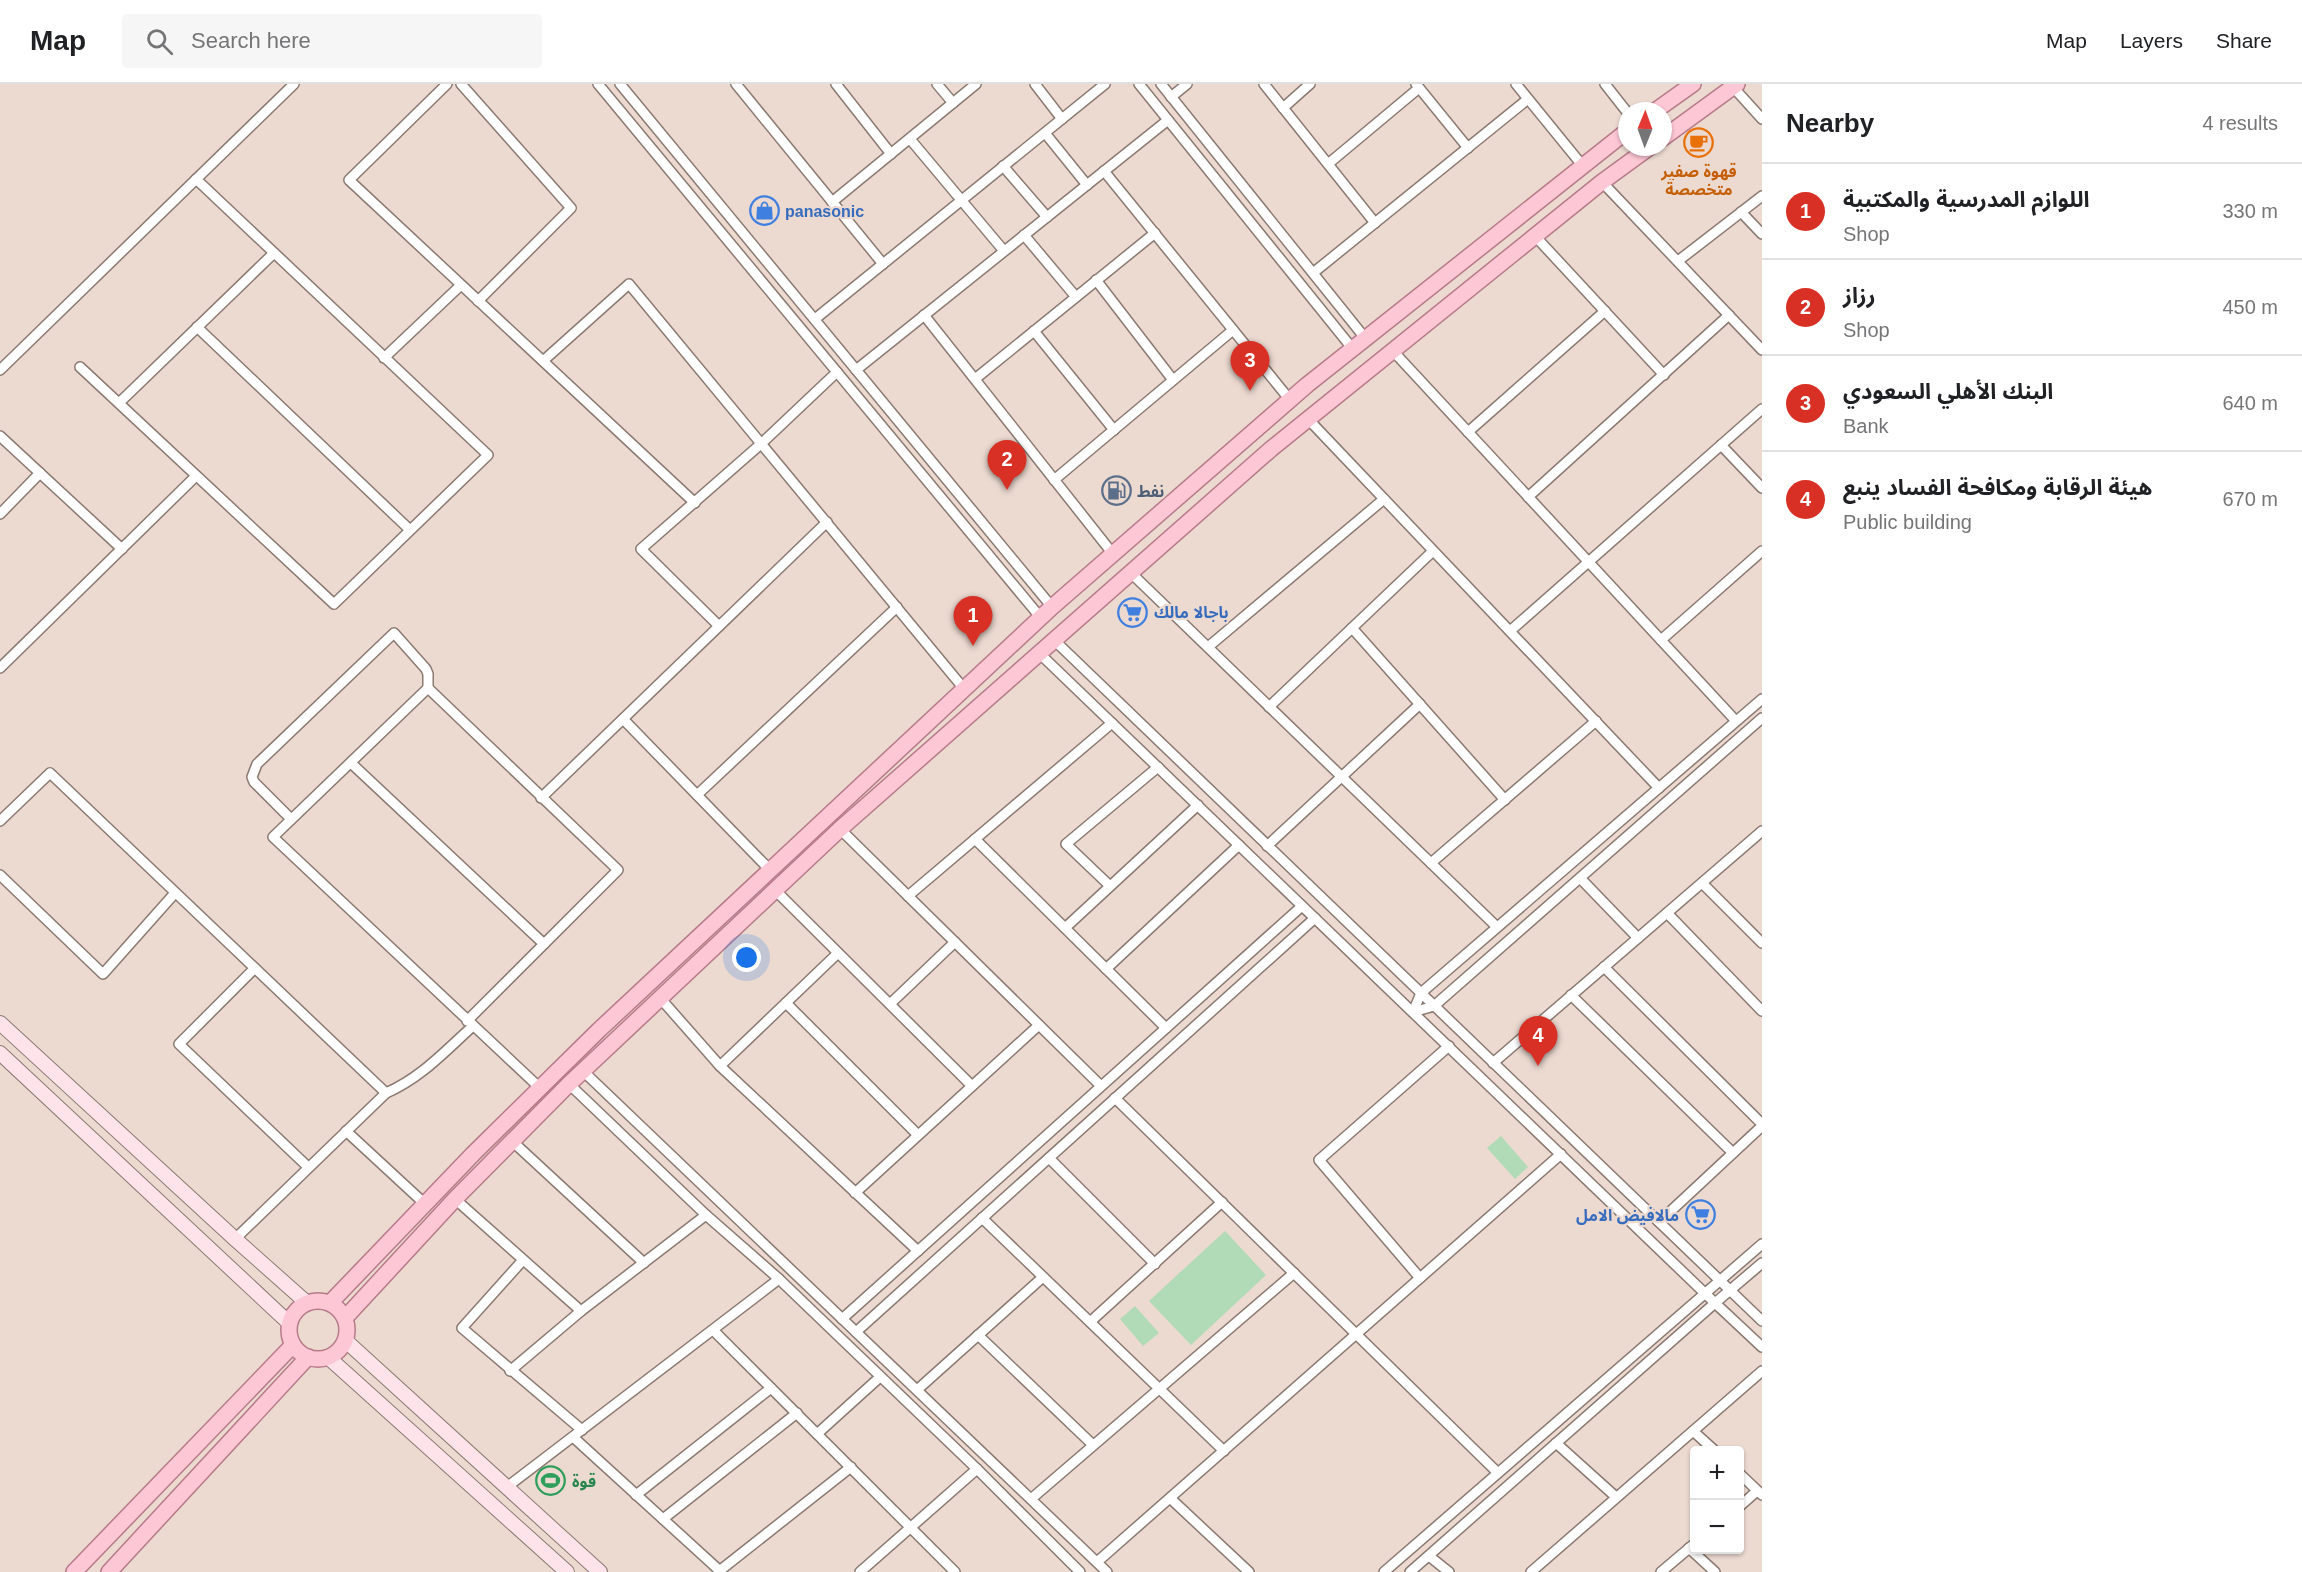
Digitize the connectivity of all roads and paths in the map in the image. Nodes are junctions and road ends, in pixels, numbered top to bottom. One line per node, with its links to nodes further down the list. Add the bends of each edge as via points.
1 (294, 84): 42 (street)
2 (447, 84): 61 (street, via 349,180)
3 (461, 84): 63 (street, via 571,208)
4 (598, 84): 80 (street)
5 (620, 84): 67 (street)
6 (836, 84): 36 (street)
7 (937, 84): 26 (street)
8 (976, 84): 26 (street)
9 (1035, 84): 28 (street)
10 (1104, 84): 28 (street)
11 (1139, 84): 30 (street)
12 (1161, 84): 22 (street)
13 (1187, 84): 22 (street)
14 (1264, 84): 27 (street)
15 (1310, 84): 27 (street)
16 (1516, 84): 23 (street)
17 (1605, 84): 24 (street)
18 (1693, 84): 25 (main road)
19 (741, 86): 47 (street)
20 (1418, 86): 35 (street); 38 (street)
21 (1735, 86): 29 (street); 31 (main road)
22 (1172, 97): 59 (street)
23 (1528, 99): 35 (street); 39 (street)
24 (1619, 102)
25 (1668, 102)
26 (953, 103): 34 (street)
27 (1283, 108): 38 (street)
28 (1062, 118): 32 (street)
29 (1762, 119)
30 (1168, 120): 41 (street); 72 (street)
31 (1672, 132)
32 (1045, 133): 40 (street); 44 (street)
33 (1618, 138): 39 (main road)
34 (910, 139): 36 (street); 46 (street)
35 (1468, 148): 50 (street)
36 (891, 154): 47 (street)
37 (1638, 156): 43 (main road)
38 (1328, 164): 50 (street)
39 (1582, 165): 71 (main road)
40 (1003, 166): 46 (street); 49 (street)
41 (1104, 171): 44 (street); 51 (street)
42 (196, 179): 56 (street); 79 (street)
43 (1602, 182): 54 (main road); 57 (street)
44 (1087, 185): 49 (street)
45 (1762, 196): 48 (street)
46 (961, 200): 55 (street); 58 (street)
47 (832, 202): 58 (street)
48 (1741, 212): 52 (street); 57 (street)
49 (1047, 217): 53 (street)
50 (1375, 223): 59 (street)
51 (1155, 233): 60 (street); 69 (street)
52 (1762, 234)
53 (1024, 235): 55 (street); 62 (street)
54 (1536, 236): 64 (street); 74 (main road)
55 (1005, 251): 65 (street)
56 (274, 253): 68 (street); 75 (street)
57 (1678, 261): 66 (street)
58 (883, 264): 67 (street)
59 (1313, 273): 71 (street)
60 (1096, 280): 62 (street); 83 (street)
61 (461, 285): 63 (street); 75 (street)
62 (1076, 297): 70 (street)
63 (478, 301): 76 (street)
64 (1605, 310): 81 (street); 89 (street)
65 (924, 315): 78 (street); 82 (street)
66 (1729, 315): 73 (street); 81 (street)
67 (814, 320): 78 (street)
68 (198, 327): 85 (street); 102 (street)
69 (1233, 330): 83 (street); 84 (street)
70 (1034, 331): 82 (street); 88 (street)
71 (1365, 338): 72 (main road)
72 (1352, 348): 84 (main road)
73 (1762, 350)
74 (1393, 351): 87 (main road); 89 (street)
75 (384, 358): 102 (street, via 488,455)
76 (543, 362): 91 (street, via 629,284); 99 (street)
77 (80, 367): 85 (street)
78 (856, 369): 110 (street)
79 (0, 370)
80 (837, 372): 91 (street); 110 (street)
81 (1664, 375): 97 (street)
82 (975, 379): 95 (street)
83 (1173, 380): 88 (street)
84 (1290, 400): 106 (main road)
85 (118, 403): 94 (street)
86 (1762, 409): 92 (street)
87 (1308, 419): 98 (street); 108 (main road)
88 (1114, 430): 95 (street)
89 (1468, 432): 97 (street)
90 (0, 436): 93 (street)
91 (762, 443): 99 (street); 101 (street)
92 (1721, 445): 96 (street); 107 (street)
93 (40, 473): 100 (street); 103 (street)
94 (196, 476): 102 (street, via 334,604); 103 (street)
95 (1054, 480): 106 (street)
96 (1762, 488)
97 (1528, 497): 107 (street)
98 (1384, 499): 105 (street); 116 (street)
99 (695, 503): 111 (street, via 640,549)
100 (0, 514)
101 (827, 522): 109 (street); 111 (street)
102 (410, 530)
103 (122, 549): 118 (street)
104 (1762, 550): 115 (street)
105 (1433, 551): 112 (street); 113 (street)
106 (1113, 554): 110 (main road)
107 (1589, 562): 113 (street); 115 (street)
108 (1130, 572): 114 (main road); 116 (street)
109 (897, 607): 120 (street); 133 (street)
110 (1047, 612): 120 (main road)
111 (719, 626): 125 (street)
112 (1352, 628): 122 (street); 123 (street)
113 (1510, 632): 126 (street)
114 (1053, 639): 117 (main road); 143 (street)
115 (1660, 640): 127 (street)
116 (1208, 647): 123 (street)
117 (1038, 652): 128 (street); 139 (main road)
118 (0, 668)
119 (428, 688): 129 (street); 134 (street); 137 (street, via 426,669 394,633 257,764 254,782)
120 (965, 690): 145 (main road)
121 (1762, 699): 127 (street)
122 (1420, 704): 131 (street); 135 (street)
123 (1269, 706): 131 (street)
124 (1762, 718): 147 (street)
125 (623, 719): 133 (street); 134 (street)
126 (1596, 721): 132 (street); 135 (street)
127 (1736, 721): 132 (street)
128 (1112, 723): 130 (street); 141 (street)
129 (351, 764): 137 (street); 161 (street)
130 (1158, 767): 136 (street); 149 (street, via 1066,844)
131 (1341, 776): 143 (street); 144 (street)
132 (1659, 788): 156 (street)
133 (697, 795): 145 (street)
134 (541, 798): 161 (street, via 618,870)
135 (1505, 800): 144 (street)
136 (1198, 805): 142 (street); 149 (street)
137 (291, 819): 175 (street, via 273,837)
138 (0, 821): 151 (street, via 50,773)
139 (840, 829): 150 (main road); 152 (street)
140 (1762, 831): 148 (street)
141 (975, 839): 152 (street); 157 (street)
142 (1239, 844): 153 (street); 165 (street)
143 (1267, 846): 166 (street)
144 (1431, 863): 156 (street)
145 (770, 870): 186 (main road)
146 (0, 875): 151 (street, via 103,974)
147 (1580, 878): 158 (street); 171 (street)
148 (1702, 883): 154 (street); 160 (street)
149 (1110, 886): 157 (street)
150 (775, 890): 162 (street); 168 (main road)
151 (175, 893): 164 (street)
152 (908, 896): 159 (street)
153 (1302, 906): 155 (street); 177 (street)
154 (1667, 913): 158 (street); 172 (street)
155 (1316, 918): 173 (street); 188 (street)
156 (1497, 927): 166 (street)
157 (1065, 928): 165 (street)
158 (1638, 938): 163 (street)
159 (955, 942): 170 (street); 176 (street)
160 (1762, 943)
161 (544, 944): 175 (street)
162 (838, 953): 169 (street); 170 (street)
163 (1604, 967): 167 (street); 189 (street)
164 (254, 969): 187 (street); 196 (street, via 179,1044)
165 (1106, 969): 177 (street)
166 (1421, 993): 171 (street); 173 (street)
167 (1571, 995): 180 (street); 193 (street)
168 (661, 999): 181 (street); 182 (main road)
169 (786, 1003): 181 (street); 191 (street)
170 (890, 1004): 184 (street)
171 (1434, 1006): 173 (street); 180 (street)
172 (1762, 1011)
173 (1413, 1012): 178 (street)
174 (0, 1023): 206 (main road)
175 (470, 1024): 186 (street); 187 (street, via 421,1074)
176 (1039, 1024): 184 (street); 185 (street)
177 (1166, 1028): 185 (street)
178 (1449, 1046): 194 (street); 215 (street, via 1319,1160)
179 (0, 1053): 228 (main road)
180 (1493, 1063): 205 (street)
181 (720, 1066): 199 (street)
182 (583, 1071): 183 (main road); 225 (street)
183 (569, 1084): 192 (main road); 203 (street)
184 (972, 1086): 191 (street)
185 (1101, 1086): 197 (street)
186 (540, 1088): 202 (main road)
187 (386, 1093): 190 (street)
188 (1115, 1098): 195 (street); 201 (street)
189 (1762, 1125): 193 (street)
190 (346, 1131): 196 (street); 202 (street)
191 (918, 1135): 199 (street)
192 (512, 1141): 200 (main road); 210 (street)
193 (1733, 1153): 205 (street)
194 (1561, 1154): 215 (street); 219 (street)
195 (1049, 1158): 198 (street); 212 (street)
196 (308, 1167): 206 (street)
197 (1001, 1176): 198 (street); 208 (street)
198 (1013, 1190): 204 (street)
199 (855, 1192): 208 (street)
200 (454, 1199): 209 (street); 224 (main road)
201 (1222, 1202): 212 (street); 213 (street)
202 (425, 1204): 221 (main road)
203 (705, 1215): 210 (street); 216 (street)
204 (982, 1218): 214 (street); 230 (street)
205 (1659, 1222): 217 (street)
206 (235, 1239): 220 (main road)
207 (1762, 1244): 217 (street)
208 (918, 1251): 225 (street)
209 (523, 1260): 223 (street); 238 (street, via 462,1328)
210 (644, 1263): 223 (street)
211 (1762, 1263): 218 (street)
212 (1155, 1264): 227 (street)
213 (1294, 1273): 231 (street); 242 (street)
214 (1043, 1277): 227 (street); 232 (street)
215 (1420, 1278): 231 (street)
216 (779, 1279): 229 (street); 240 (street)
217 (1719, 1281): 218 (street); 219 (street)
218 (1730, 1291): 222 (street); 226 (street)
219 (1705, 1293): 222 (street); 255 (street)
220 (308, 1303): 221 (main road); 228 (main road, via 299,1307)
221 (330, 1303): 224 (main road)
222 (1715, 1303): 235 (street); 249 (street)
223 (581, 1311): 238 (street)
224 (345, 1318): 233 (main road)
225 (842, 1319): 230 (street)
226 (1762, 1321)
227 (1090, 1322): 242 (street)
228 (289, 1323): 234 (main road)
229 (713, 1330): 241 (street); 245 (street)
230 (856, 1332): 243 (street)
231 (1356, 1334): 252 (street); 255 (street)
232 (978, 1335): 243 (street); 250 (street)
233 (346, 1341): 237 (main road); 257 (main road)
234 (293, 1345): 236 (main road); 271 (main road)
235 (1762, 1347)
236 (308, 1358): 237 (main road); 272 (main road)
237 (329, 1358): 273 (main road)
238 (510, 1371): 245 (street)
239 (1762, 1371): 246 (street)
240 (880, 1377): 247 (street); 254 (street)
241 (771, 1388): 244 (street); 259 (street)
242 (1159, 1388): 250 (street); 252 (street)
243 (917, 1390): 262 (street)
244 (797, 1413): 247 (street); 264 (street)
245 (582, 1430): 248 (street)
246 (1693, 1431): 251 (street); 260 (street)
247 (817, 1434): 253 (street)
248 (573, 1437): 257 (street); 259 (street)
249 (1556, 1443): 260 (street); 268 (street)
250 (1093, 1445): 262 (street)
251 (1710, 1446)
252 (1224, 1450): 261 (street)
253 (851, 1467): 265 (street); 270 (street)
254 (977, 1468): 265 (street); 277 (street)
255 (1498, 1473): 280 (street)
256 (1744, 1478): 258 (street)
257 (507, 1487): 274 (main road)
258 (1760, 1493): 263 (street)
259 (636, 1495): 264 (street)
260 (1616, 1497): 283 (street)
261 (1170, 1498): 269 (street); 279 (street)
262 (1030, 1499): 269 (street)
263 (1744, 1503)
264 (663, 1519): 270 (street)
265 (912, 1527): 275 (street); 276 (street)
266 (1690, 1548): 284 (street)
267 (1699, 1554): 285 (street)
268 (1429, 1556): 281 (street); 282 (street)
269 (1097, 1562): 278 (street)
270 (719, 1571)
271 (74, 1572)
272 (109, 1572)
273 (567, 1572)
274 (600, 1572)
275 (860, 1572)
276 (955, 1572)
277 (1080, 1572)
278 (1107, 1572)
279 (1249, 1572)
280 (1384, 1572)
281 (1410, 1572)
282 (1449, 1572)
283 (1531, 1572)
284 (1661, 1572)
285 (1715, 1572)

